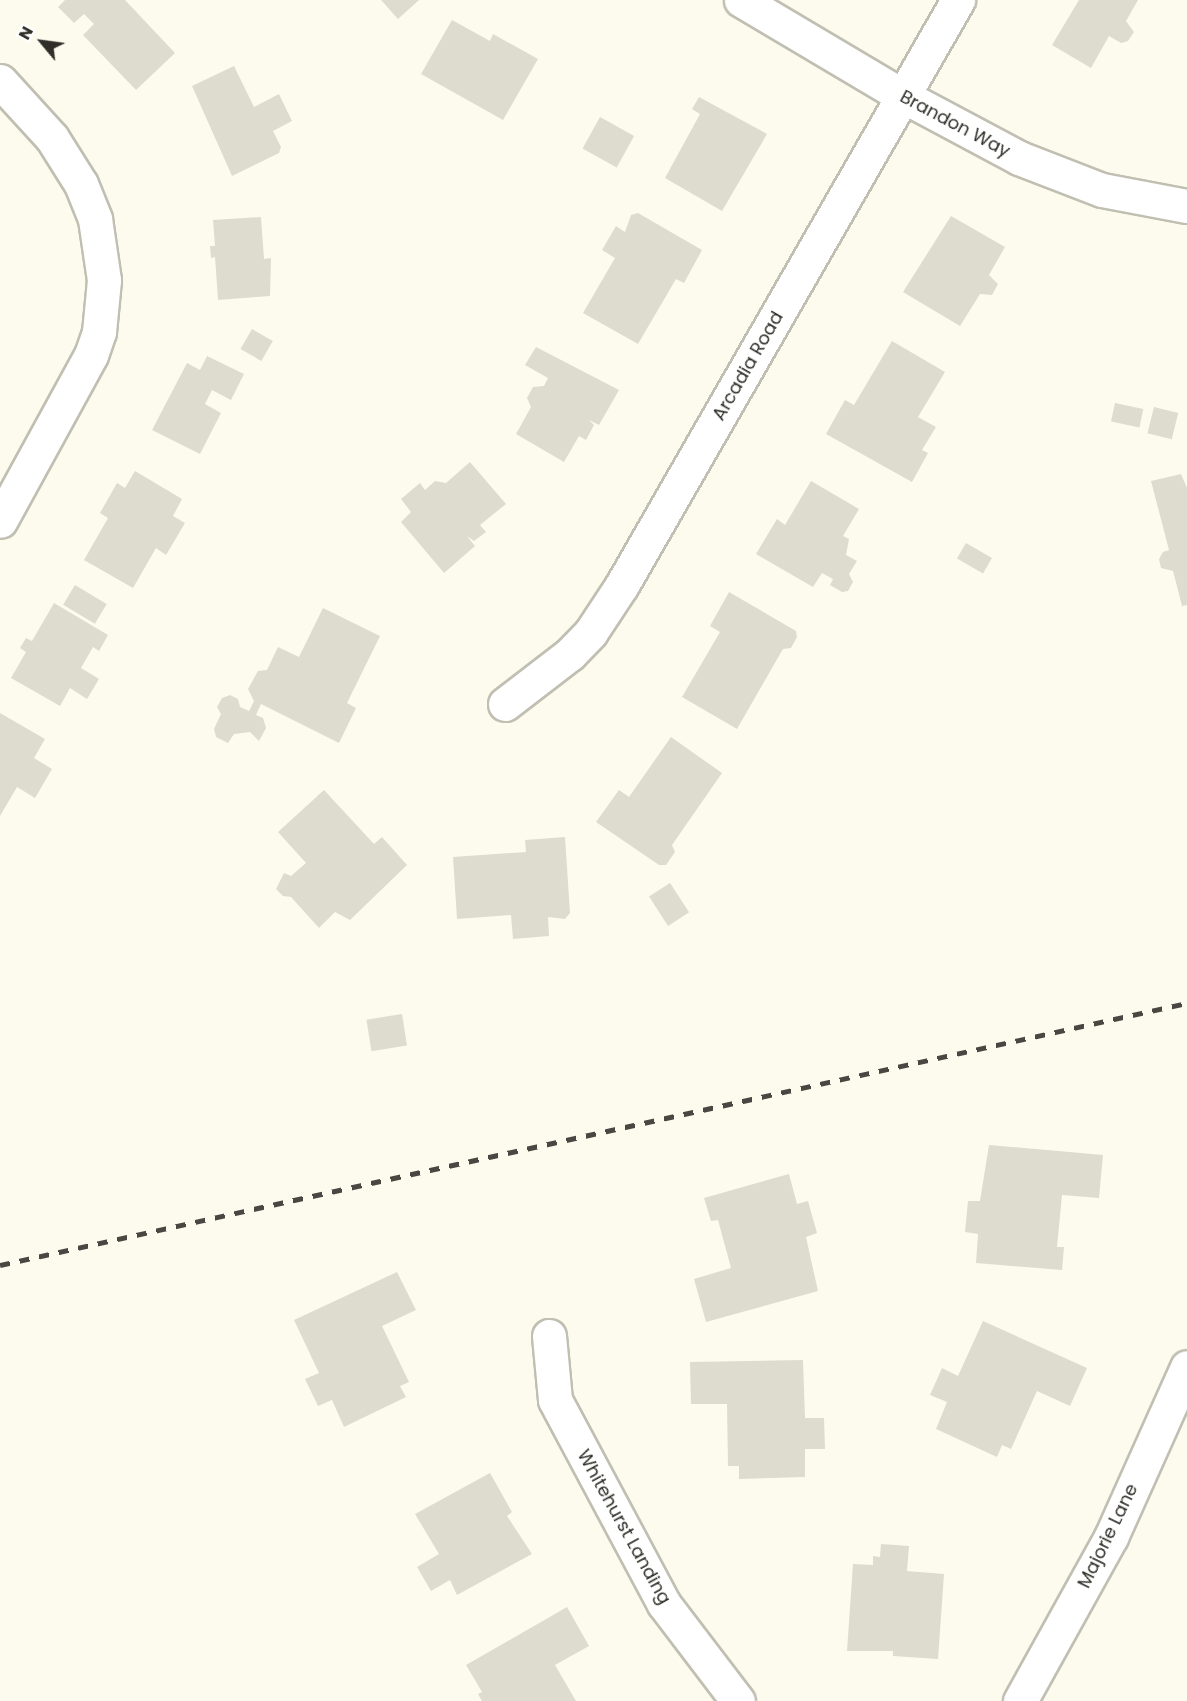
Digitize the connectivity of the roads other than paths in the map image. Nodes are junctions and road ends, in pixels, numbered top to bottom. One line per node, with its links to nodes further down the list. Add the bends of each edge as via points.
1 (741, 0): 4 (street, Brandon Way)
2 (958, 0): 4 (street, Arcadia Road)
3 (0, 81): 6 (street, via 52,138 81,184 95,219 104,280 99,332 91,354)
4 (903, 96): 5 (street, Brandon Way, via 1019,158 1102,190); 7 (street, Arcadia Road, via 622,585 591,632 570,654)
5 (1187, 206)
6 (0, 521)
7 (506, 704)
8 (549, 1336): 10 (street, Whitehurst Landing, via 555,1400 664,1604)
9 (1187, 1367): 11 (street, Majorie Lane, via 1111,1537)
10 (738, 1701)
11 (1020, 1701)

